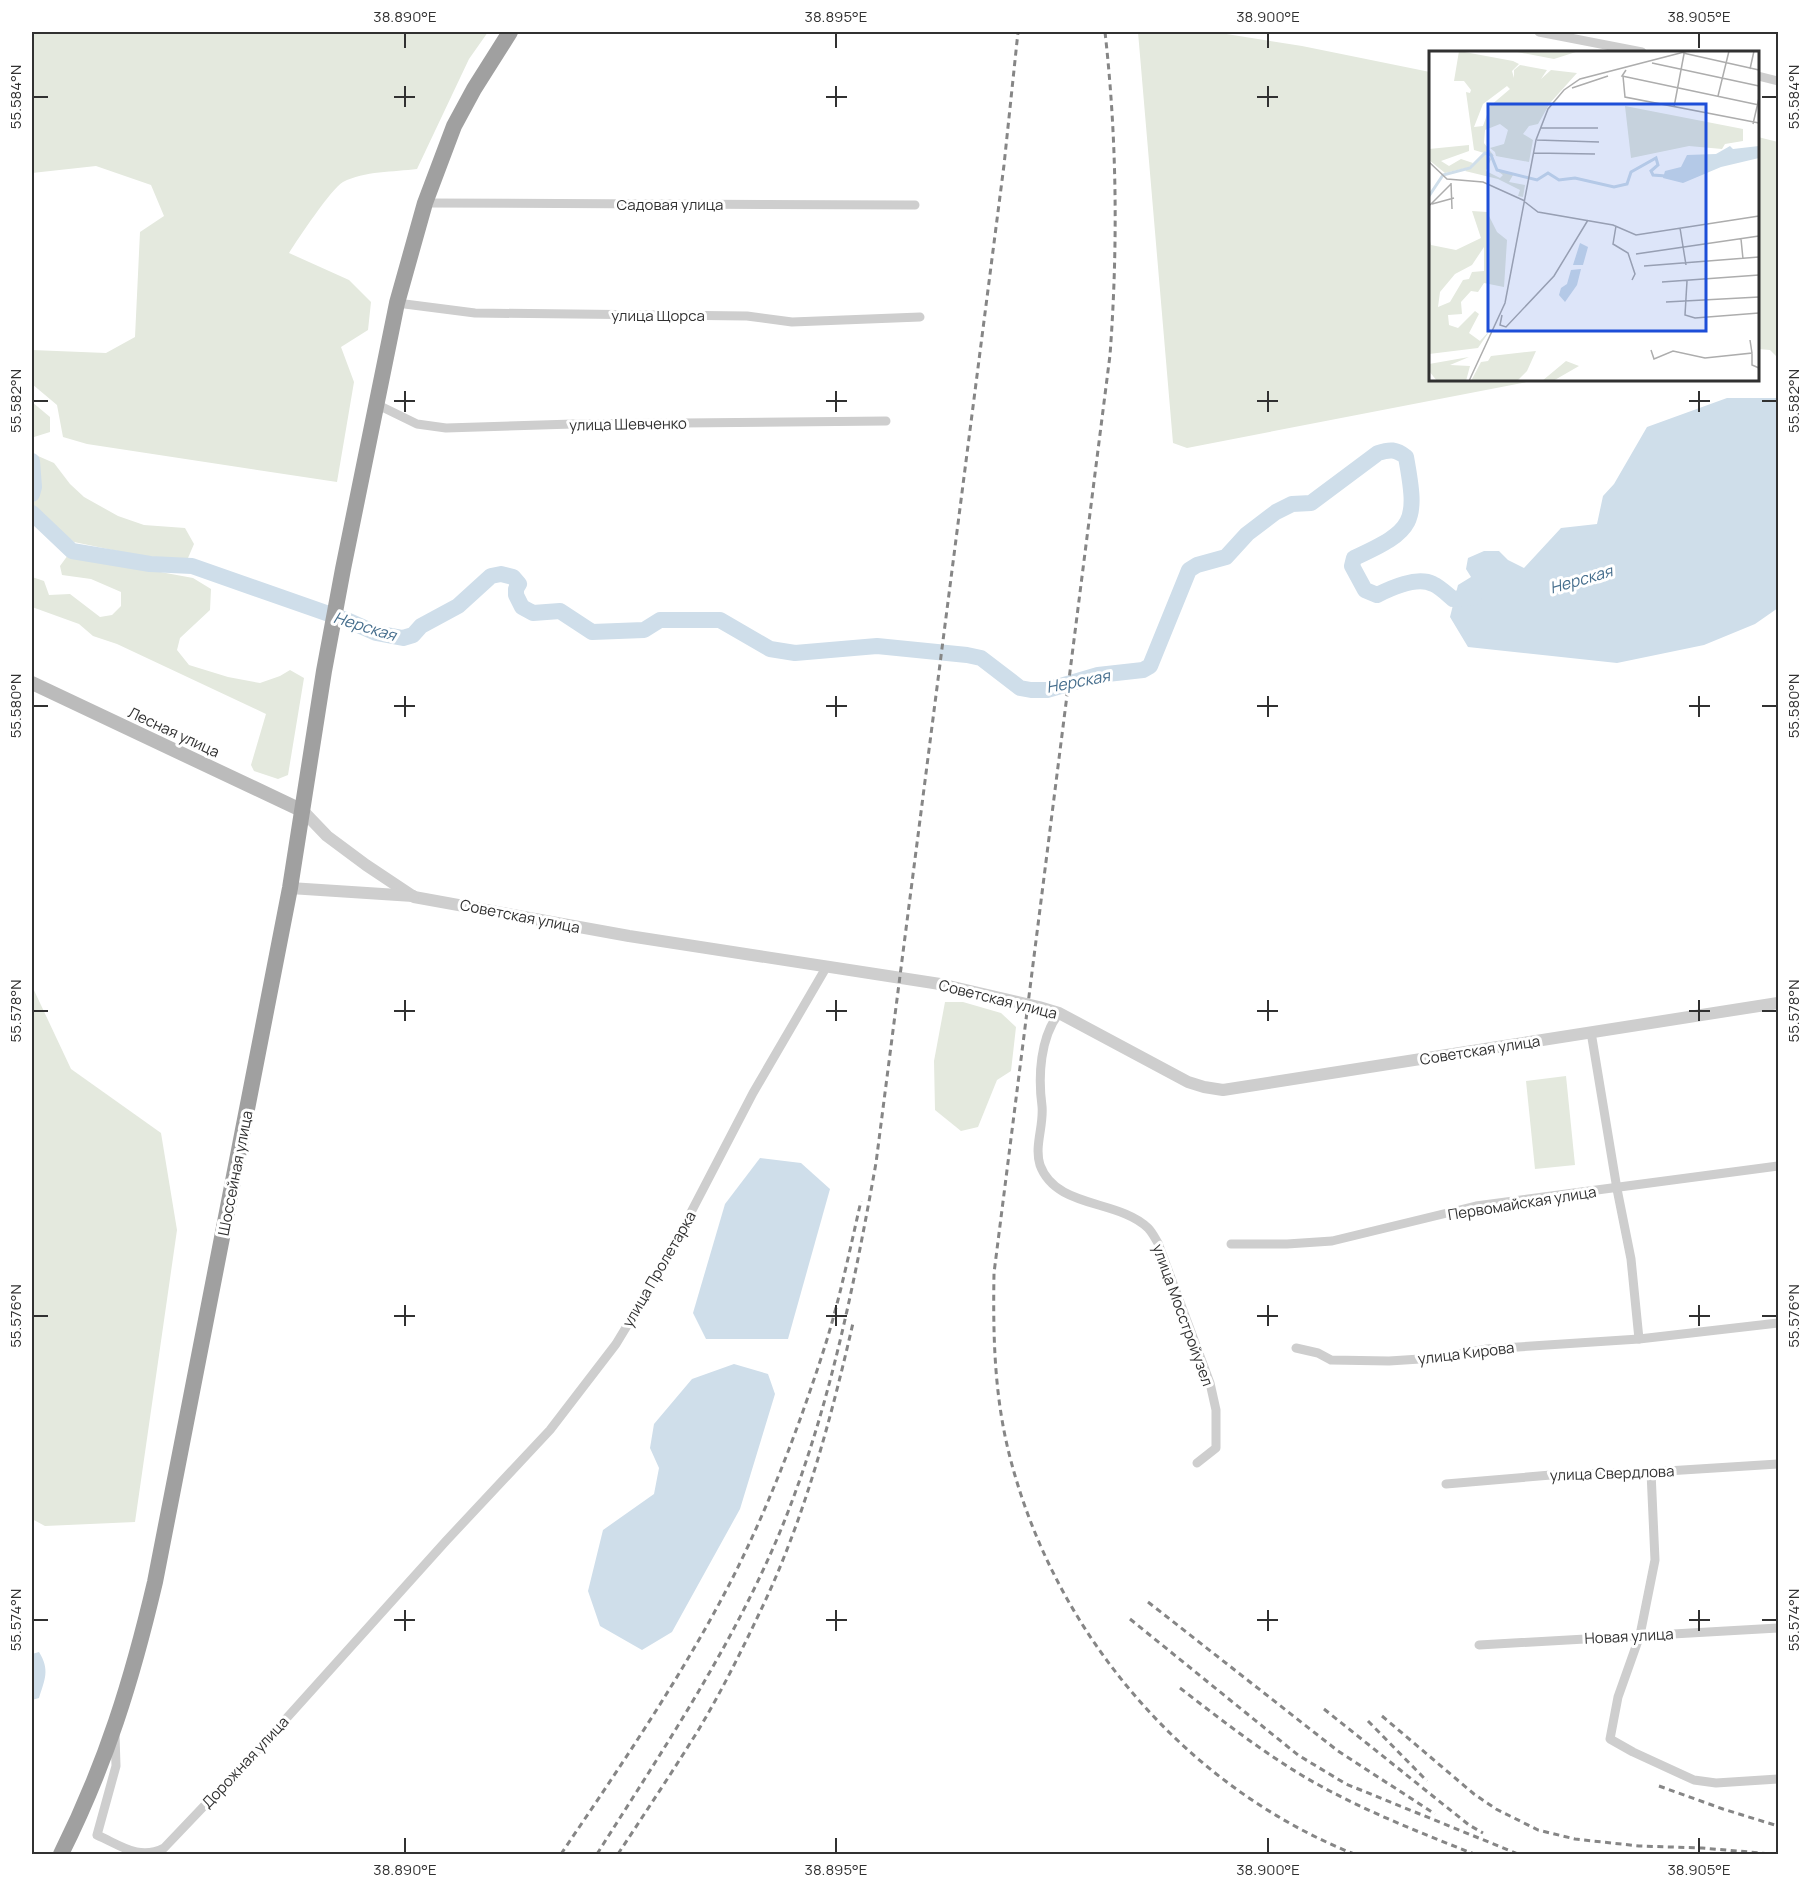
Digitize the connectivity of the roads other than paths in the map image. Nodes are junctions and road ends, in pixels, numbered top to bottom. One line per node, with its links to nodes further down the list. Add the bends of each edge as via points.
1 (510, 32): 6 (highway, Шоссейная улица, via 454,126)
2 (1540, 32): 3 (street)
3 (1637, 51)
4 (1759, 76): 5 (street)
5 (1779, 81)
6 (425, 203): 7 (street, Садовая улица); 8 (highway, Шоссейная улица)
7 (915, 205)
8 (397, 303): 9 (street, улица Щорса, via 475,313 747,316 792,322); 10 (highway, Шоссейная улица)
9 (920, 317)
10 (376, 404): 11 (street, улица Шевченко, via 417,424 446,428); 13 (highway, Шоссейная улица, via 324,671)
11 (886, 421)
12 (32, 683): 13 (main road, Лесная улица)
13 (303, 811): 14 (highway, Шоссейная улица); 15 (street, Советская улица, via 327,836)
14 (290, 888): 15 (street); 34 (highway, Шоссейная улица, via 155,1582)
15 (414, 897): 16 (street, Советская улица, via 629,936)
16 (827, 966): 18 (street, Советская улица, via 940,984); 30 (street, улица Пролетарка, via 753,1093 662,1268 616,1344 550,1430)
17 (1779, 1003): 19 (street, Советская улица)
18 (1059, 1013): 19 (street, Советская улица, via 1165,1071 1204,1087 1223,1090); 26 (street, улица Мосстройузел, via 1047,1038 1043,1059 1040,1165 1061,1190 1133,1218 1148,1228 1158,1243 1210,1383 1216,1410 1216,1448)
19 (1591, 1032): 21 (street)
20 (1779, 1166): 21 (street, Первомайская улица)
21 (1617, 1189): 22 (street, Первомайская улица, via 1476,1206 1332,1241); 24 (street, via 1631,1259)
22 (1231, 1244)
23 (1779, 1323): 24 (street, улица Кирова)
24 (1639, 1339): 25 (street, улица Кирова, via 1378,1361 1331,1360)
25 (1296, 1348)
26 (1197, 1463)
27 (1779, 1464): 28 (street, улица Свердлова)
28 (1651, 1472): 29 (street, улица Свердлова); 32 (street, via 1655,1560)
29 (1446, 1484)
30 (446, 1541): 34 (street, Дорожная улица, via 266,1741 164,1848 152,1854 139,1854 97,1835 116,1766)
31 (1779, 1628): 32 (street, Новая улица)
32 (1640, 1635): 33 (street, Новая улица); 35 (street, via 1618,1697 1610,1738 1694,1780 1716,1783)
33 (1479, 1645)
34 (114, 1730): 36 (highway, Шоссейная улица)
35 (1779, 1779)
36 (61, 1854)

